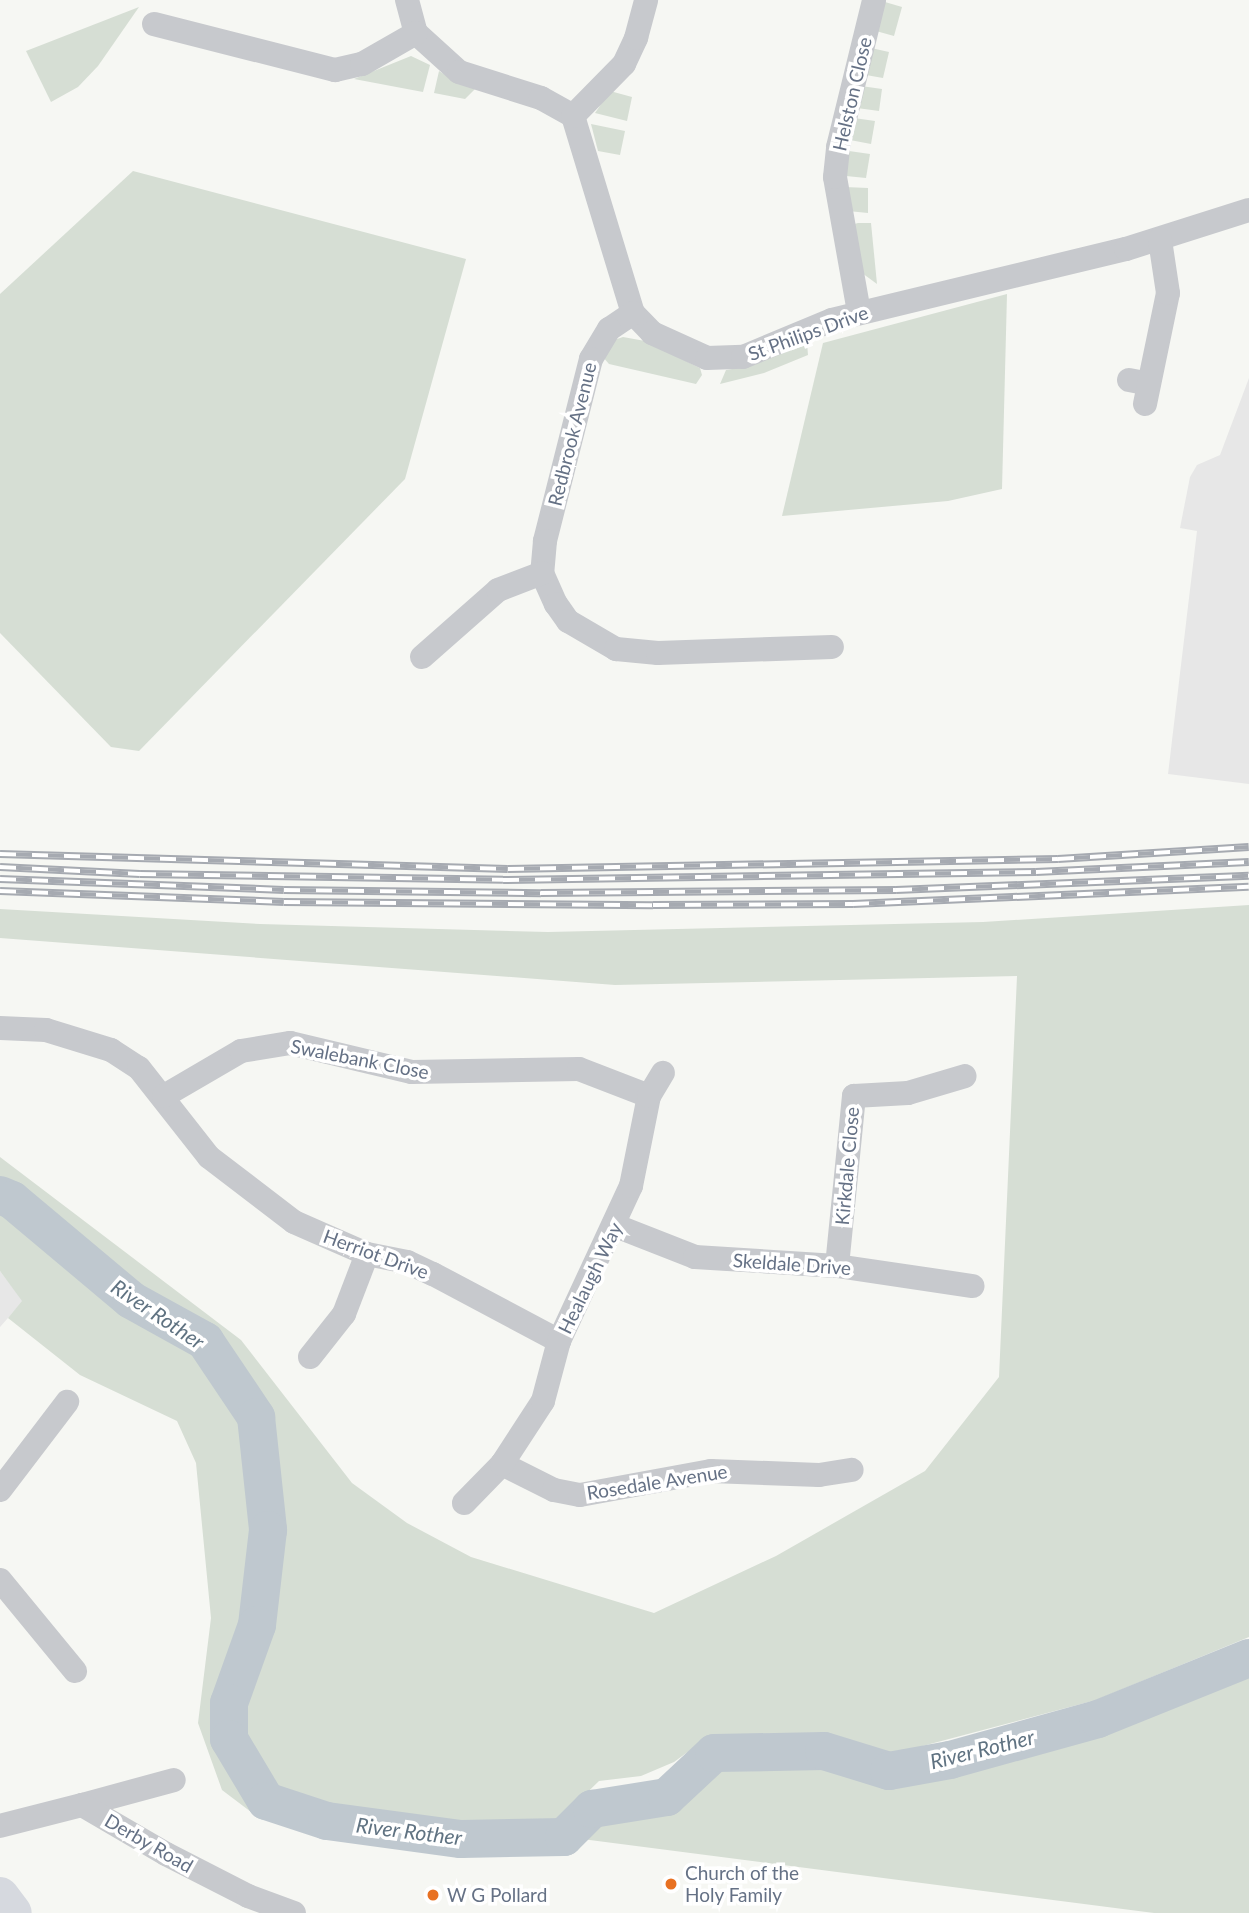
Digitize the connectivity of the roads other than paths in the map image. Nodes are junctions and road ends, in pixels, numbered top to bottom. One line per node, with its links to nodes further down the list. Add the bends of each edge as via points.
1 (407, 0): 5 (street)
2 (646, 0): 6 (street, via 624,64)
3 (874, 0): 9 (street, Helston Close, via 838,147 835,177)
4 (154, 24): 5 (street, via 219,29 334,70 362,64)
5 (416, 33): 6 (street, via 458,72 541,98)
6 (573, 116): 10 (street)
7 (1249, 210): 8 (street, St Philips Drive)
8 (1160, 240): 9 (street, St Philips Drive); 11 (street, via 1168,293)
9 (859, 312): 10 (street, St Philips Drive, via 743,357 707,358 652,333)
10 (633, 313): 12 (street, Redbrook Avenue, via 608,329 591,359 545,541)
11 (1141, 389)
12 (542, 573): 13 (street, via 568,621 616,649 658,653 783,637); 14 (street, via 498,590)
13 (832, 647)
14 (439, 651)
15 (0, 1028): 18 (street, Herriot Drive, via 46,1030 111,1050 139,1068)
16 (663, 1073): 19 (street, Healaugh Way)
17 (965, 1076): 22 (street, Kirkdale Close, via 908,1093 854,1096)
18 (164, 1096): 19 (street, Swalebank Close, via 241,1051 290,1043 412,1072 579,1069); 21 (street, Herriot Drive, via 209,1157 261,1200 294,1222)
19 (649, 1096): 20 (street, Healaugh Way, via 631,1186)
20 (616, 1226): 22 (street, Skeldale Drive, via 695,1257); 24 (street, Healaugh Way)
21 (367, 1254): 24 (street, Herriot Drive, via 416,1266); 25 (street, via 354,1295 322,1328)
22 (837, 1266): 23 (street, Skeldale Drive)
23 (973, 1286)
24 (559, 1341): 27 (street, Healaugh Way, via 543,1401)
25 (310, 1357)
26 (67, 1402): 29 (street)
27 (502, 1464): 28 (street, Rosedale Avenue, via 554,1490 580,1495 711,1471 820,1484); 30 (street, Healaugh Way)
28 (852, 1470)
29 (0, 1490)
30 (464, 1503)
31 (0, 1580): 32 (street)
32 (75, 1671)
33 (174, 1780): 34 (street)
34 (82, 1805): 35 (street, Derby Road); 38 (street, Derby Road, via 248,1896)
35 (0, 1826)
36 (0, 1896): 37 (highway)
37 (13, 1913)
38 (294, 1913)

